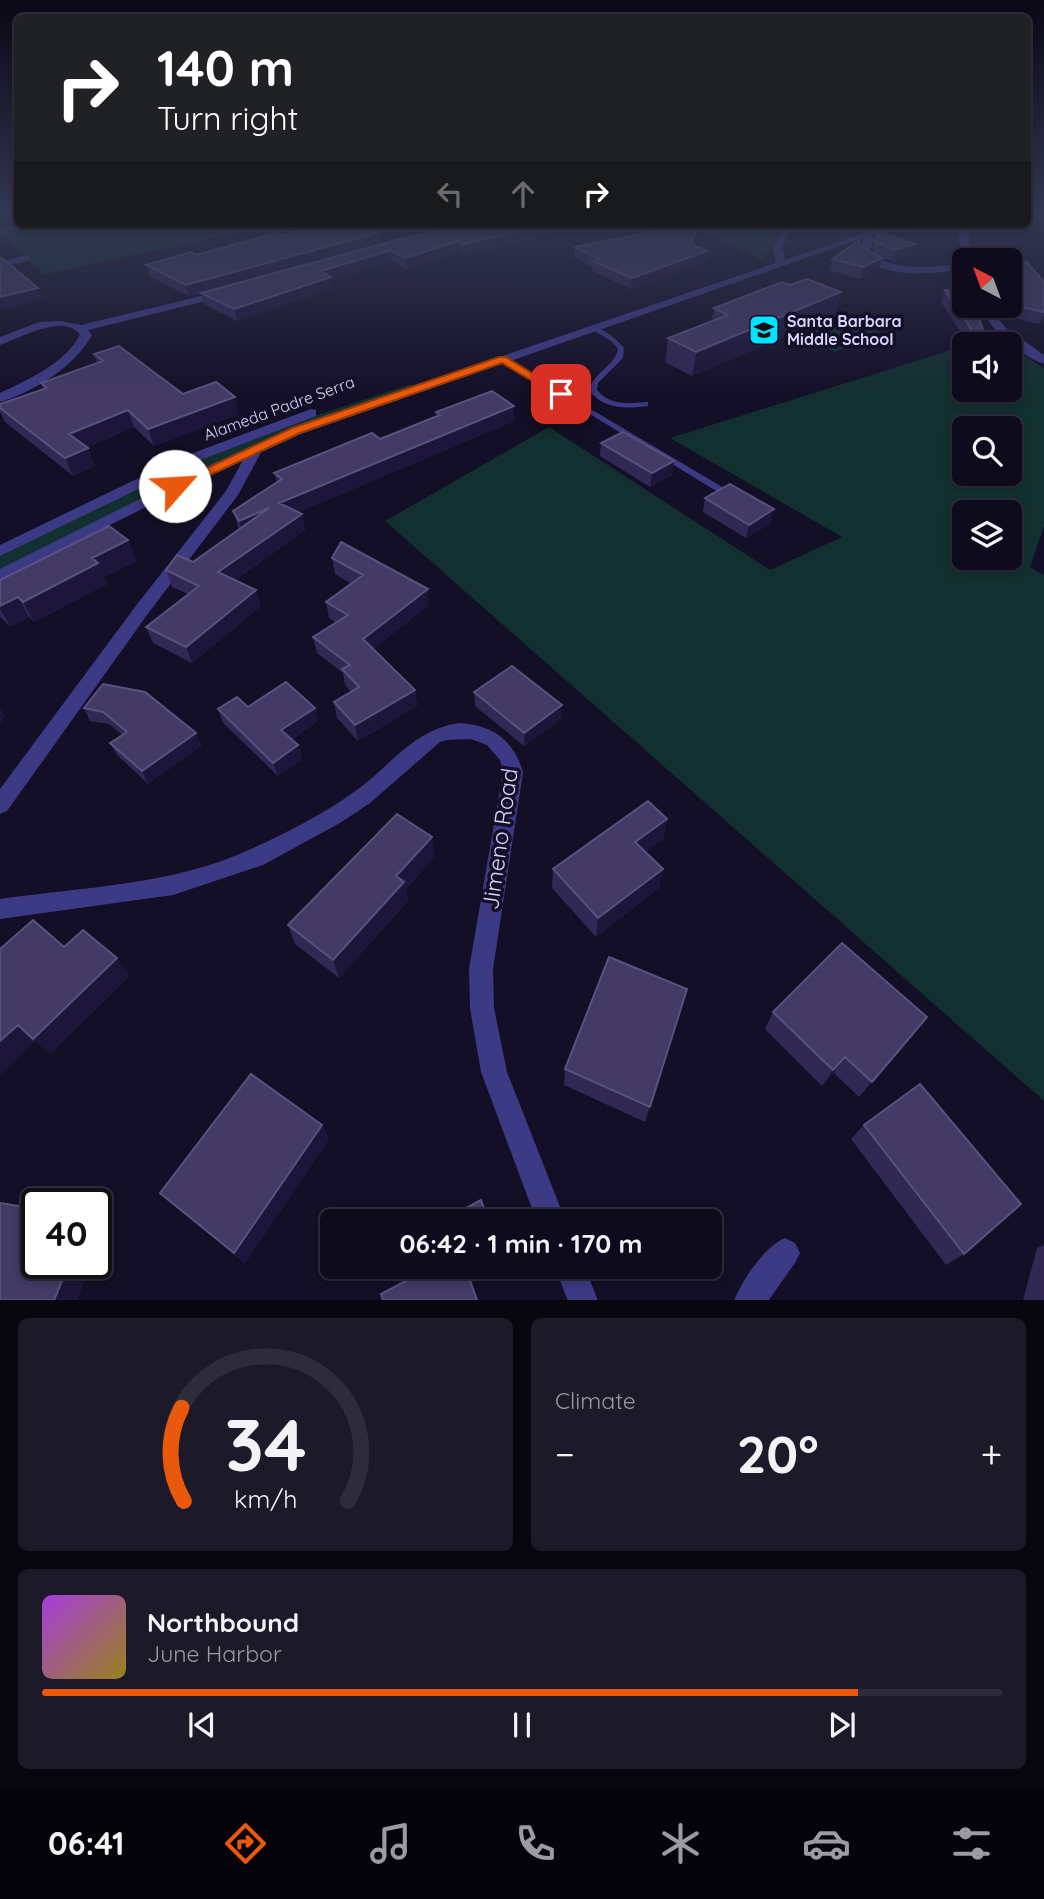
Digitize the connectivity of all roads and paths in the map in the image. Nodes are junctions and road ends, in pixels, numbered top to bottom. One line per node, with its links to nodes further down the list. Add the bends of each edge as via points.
1 (742, 276): 5 (street, Alameda Padre Serra)
2 (238, 290): 4 (street)
3 (991, 318): 8 (street)
4 (81, 328): 6 (street, via 41,325); 9 (street, via 86,335 73,353)
5 (594, 328): 7 (street, Alameda Padre Serra); 10 (lane, via 621,348 620,358 595,382 593,390 600,400 620,406)
6 (0, 342)
7 (503, 359): 11 (street, Alameda Padre Serra); 12 (lane); 13 (street, Alameda Padre Serra, via 408,382 239,439)
8 (1044, 360)
9 (0, 398)
10 (645, 404)
11 (257, 447): 14 (street, Alameda Padre Serra); 15 (street, via 233,492)
12 (726, 493)
13 (0, 551)
14 (0, 575)
15 (0, 805)
16 (0, 909): 17 (street, Jimeno Road, via 173,885 224,869 333,817 433,737 462,730 492,738 504,747 513,772 481,969 482,1009 494,1072)
17 (547, 1209)
18 (785, 1253): 21 (street)
19 (575, 1279): 20 (street)
20 (583, 1300)
21 (749, 1300)

